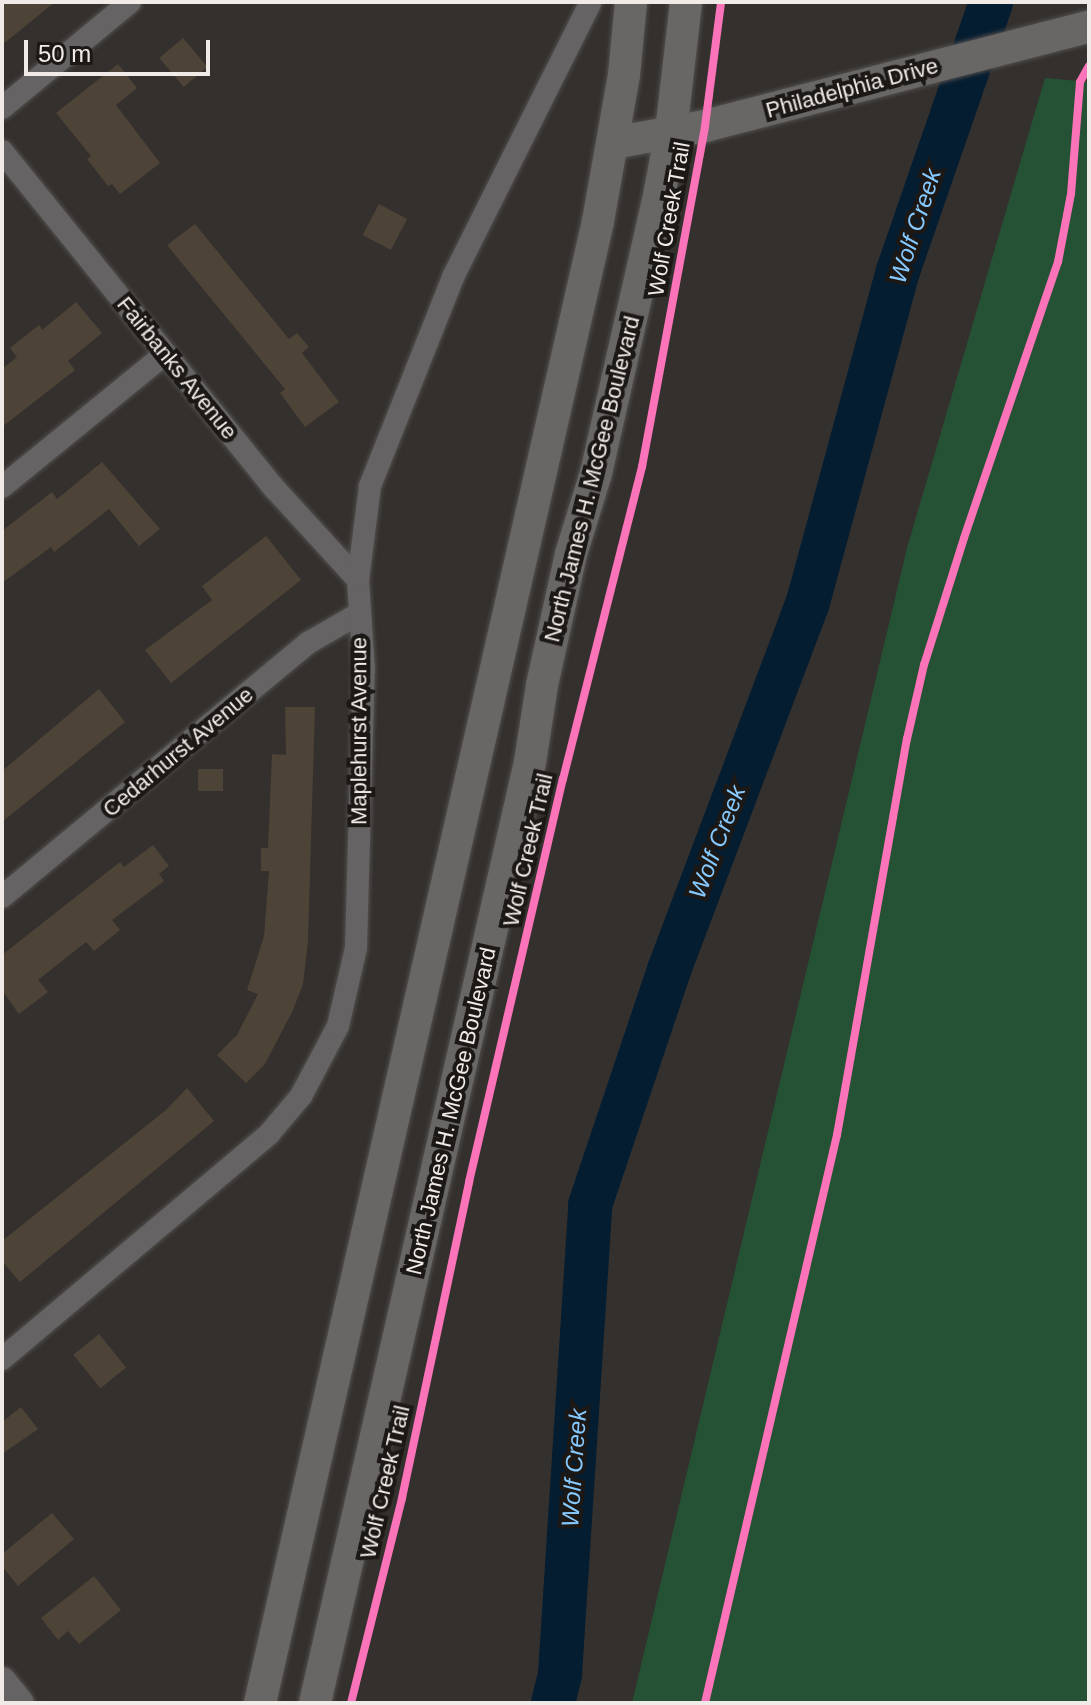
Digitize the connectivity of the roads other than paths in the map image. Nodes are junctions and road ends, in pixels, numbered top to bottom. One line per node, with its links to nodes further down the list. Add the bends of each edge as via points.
1 (130, 2): 6 (street)
2 (631, 2): 8 (main road)
3 (686, 2): 7 (main road, North James H. McGee Boulevard)
4 (590, 3): 12 (street, Maplehurst Avenue, via 453,277 411,378 370,486)
5 (1089, 27): 7 (main road, Philadelphia Drive)
6 (2, 108)
7 (671, 132): 8 (main road, Philadelphia Drive); 19 (main road, North James H. McGee Boulevard, via 596,473 571,554 527,777)
8 (613, 143): 18 (main road)
9 (2, 151): 10 (street, Fairbanks Avenue)
10 (165, 354): 11 (street); 12 (street, Fairbanks Avenue, via 275,489)
11 (2, 487)
12 (358, 580): 13 (street, Maplehurst Avenue)
13 (358, 614): 14 (street, Cedarhurst Avenue, via 308,643); 15 (street, Maplehurst Avenue, via 364,670 356,948 338,1026 319,1068 269,1134)
14 (2, 897)
15 (2, 1359)
16 (2, 1681): 17 (street)
17 (20, 1703)
18 (260, 1703)
19 (315, 1703)

